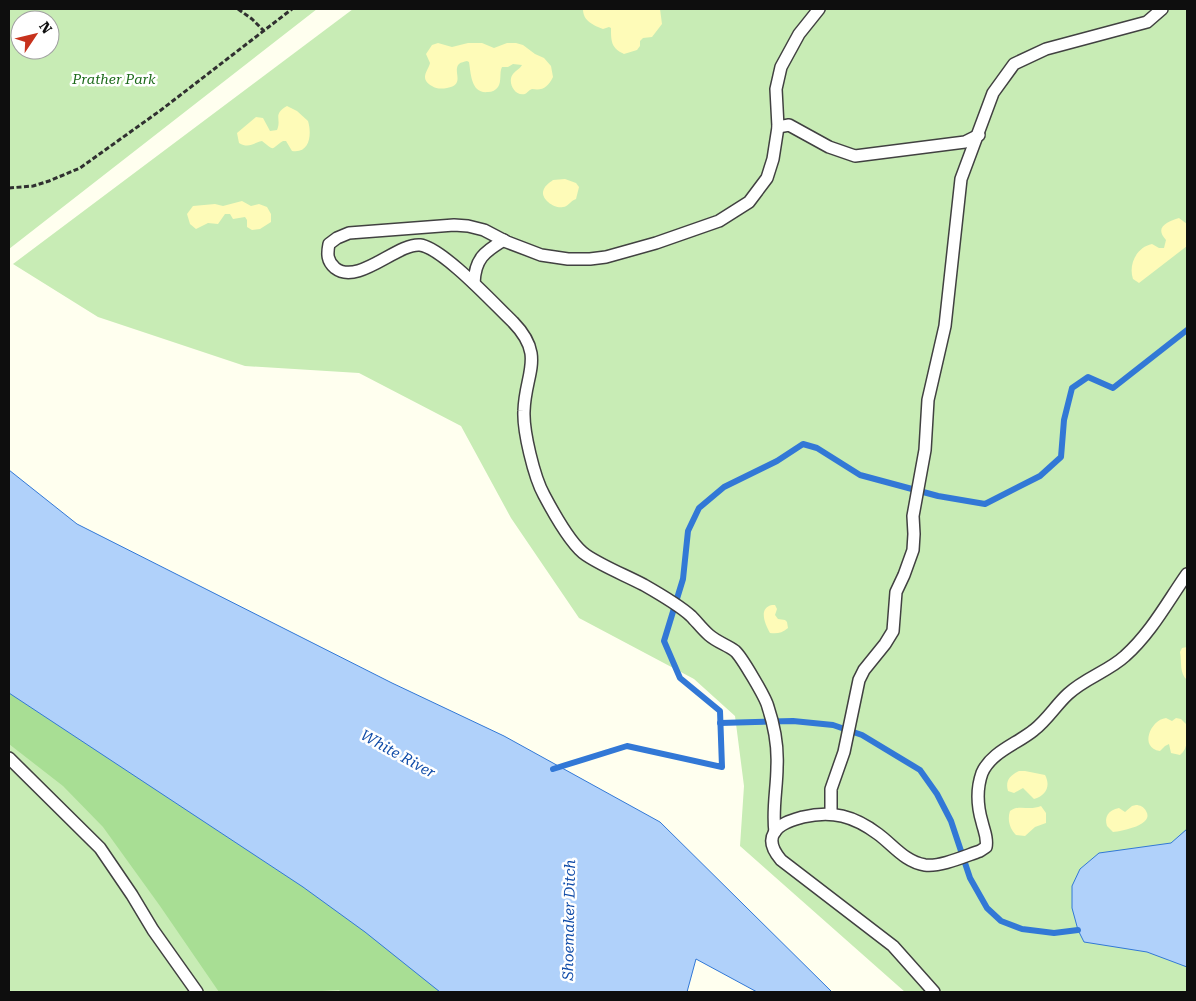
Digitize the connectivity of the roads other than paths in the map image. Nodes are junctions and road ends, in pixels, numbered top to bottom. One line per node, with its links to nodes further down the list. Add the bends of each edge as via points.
1 (819, 9): 3 (lane, via 798,34 781,66 776,88)
2 (1162, 9): 4 (lane, via 1147,22 1046,49 1014,64 994,93)
3 (778, 127): 4 (lane, via 789,124 829,147 855,156 965,142); 5 (lane, via 767,178 749,202 719,221 656,243 590,259 541,255)
4 (978, 136): 9 (lane, via 961,179 945,326 928,400 925,450 913,516 913,550 896,592 893,631 858,680 844,752 831,789)
5 (504, 240): 6 (lane, via 476,265); 6 (lane, via 484,230 454,225 349,233 329,244 327,254 330,263 338,270 356,271 370,267 420,245 459,269)
6 (474, 283): 10 (lane, via 515,324 531,349 533,363 524,414 526,430 541,491 560,524 584,554 646,586 690,615 710,636 737,653 768,705 778,764 773,820)
7 (1187, 574): 9 (lane, via 1148,630 1124,657 1068,693 1036,728 986,765 977,794 988,840 986,847 936,865 926,865 893,848 863,825)
8 (9, 758): 11 (lane, via 100,848)
9 (831, 813): 10 (lane, via 797,819 781,825)
10 (775, 832): 12 (lane, via 772,843 781,860 893,946)
11 (197, 992)
12 (934, 992)

